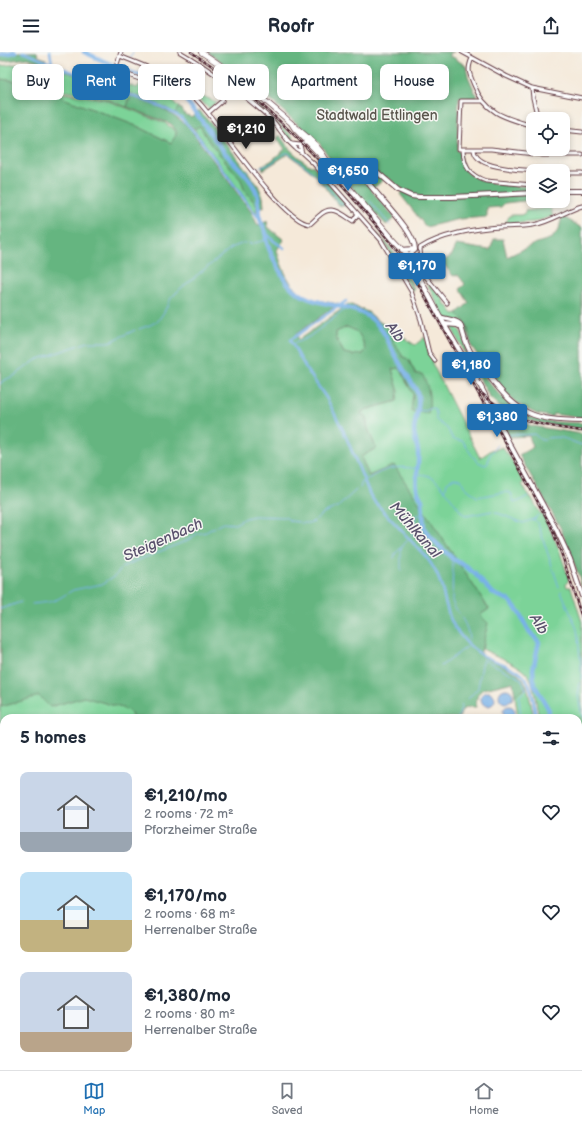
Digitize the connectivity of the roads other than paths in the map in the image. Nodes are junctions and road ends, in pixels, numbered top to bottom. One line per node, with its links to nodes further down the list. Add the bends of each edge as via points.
1 (121, 52): 5 (street)
2 (180, 52): 8 (street)
3 (201, 52): 18 (main road, via 249,86)
4 (462, 52): 6 (street)
5 (120, 56): 7 (street); 9 (street, via 115,70)
6 (472, 58): 10 (street); 15 (street, via 469,74)
7 (139, 64)
8 (213, 74)
9 (138, 79)
10 (532, 88): 11 (street); 16 (street)
11 (582, 98)
12 (196, 100): 17 (street)
13 (222, 100): 17 (street)
14 (247, 100): 24 (street, via 268,117)
15 (482, 101): 19 (street, via 498,114); 26 (street, via 461,101)
16 (536, 112)
17 (208, 113): 38 (street, via 275,198 298,218 310,224 328,210 338,212 352,221)
18 (291, 123): 21 (main road); 23 (main road)
19 (526, 124)
20 (570, 131): 22 (street)
21 (298, 132): 23 (main road); 25 (street)
22 (582, 132)
23 (308, 140): 25 (street); 41 (main road)
24 (292, 144): 25 (street); 28 (street)
25 (301, 145): 28 (street)
26 (461, 149): 27 (street); 33 (street, via 466,167 481,179)
27 (474, 150): 29 (street); 30 (street, via 477,157 488,165)
28 (300, 152): 38 (street, via 313,163)
29 (582, 155)
30 (526, 170)
31 (570, 173): 32 (street)
32 (582, 173)
33 (526, 184)
34 (570, 191): 35 (main road)
35 (582, 191)
36 (526, 193): 39 (main road, via 427,198 411,196 398,190 374,170 367,171 365,176 368,182 402,223 413,239)
37 (582, 206): 40 (street, via 534,225 467,231)
38 (358, 215): 50 (street, via 382,240 411,291 429,353)
39 (414, 247): 40 (street); 41 (main road); 42 (main road)
40 (420, 248): 43 (street, via 424,274)
41 (402, 250): 42 (main road)
42 (408, 256): 44 (main road, via 416,266)
43 (447, 303)
44 (440, 317): 45 (main road); 46 (main road)
45 (448, 320): 46 (main road); 48 (main road, via 458,322)
46 (444, 324): 47 (main road); 49 (main road)
47 (453, 325): 48 (main road); 49 (main road)
48 (461, 327): 51 (main road, via 471,353 501,392 512,402 542,418)
49 (450, 334): 52 (main road, via 481,386 558,531)
50 (435, 361)
51 (582, 421)
52 (582, 596)

